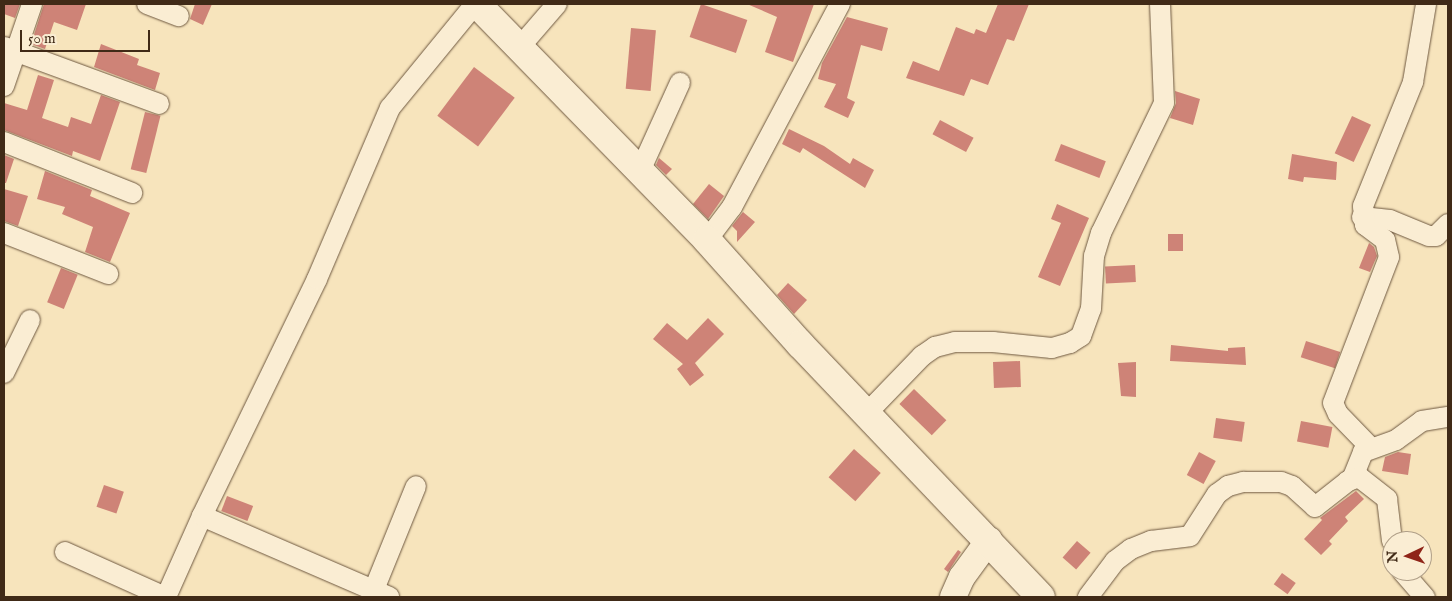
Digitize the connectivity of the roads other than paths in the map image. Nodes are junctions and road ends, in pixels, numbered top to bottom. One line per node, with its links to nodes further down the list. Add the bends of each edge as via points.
1 (32, 4): 10 (street)
2 (147, 4): 8 (street)
3 (476, 4): 9 (main road); 29 (street, via 390,108 318,279)
4 (557, 4): 9 (street)
5 (840, 4): 20 (street, via 732,207)
6 (1160, 4): 24 (street, via 1164,103 1101,233 1094,256 1091,309 1081,336 1052,348 993,342 955,342 935,347 922,356)
7 (1426, 4): 17 (street, via 1413,82 1366,193)
8 (179, 16)
9 (519, 48): 15 (main road)
10 (9, 49): 12 (street); 13 (street)
11 (680, 83): 15 (street)
12 (4, 86)
13 (159, 104)
14 (4, 142): 16 (street)
15 (640, 171): 20 (main road)
16 (132, 193)
17 (1362, 216): 18 (street, via 1390,220 1429,236 1436,236); 26 (street, via 1373,234 1385,240 1389,257 1333,403 1338,414)
18 (1448, 224)
19 (4, 233): 21 (street)
20 (707, 240): 24 (main road)
21 (108, 274)
22 (30, 320): 23 (street)
23 (4, 373)
24 (866, 414): 31 (main road)
25 (1448, 417): 26 (street, via 1422,421 1396,440)
26 (1371, 448): 27 (street, via 1358,459)
27 (1353, 477): 30 (street, via 1359,477 1387,499); 38 (street, via 1316,507 1292,486 1280,482 1243,482 1228,486 1217,494 1195,532 1131,549 1114,561)
28 (416, 486): 34 (street)
29 (202, 516): 34 (street); 35 (street)
30 (1391, 531)
31 (989, 540): 36 (street, via 962,577); 37 (main road)
32 (65, 552): 35 (street)
33 (1411, 581): 39 (street)
34 (381, 594)
35 (166, 597)
36 (954, 597)
37 (1040, 597)
38 (1088, 597)
39 (1425, 597)

